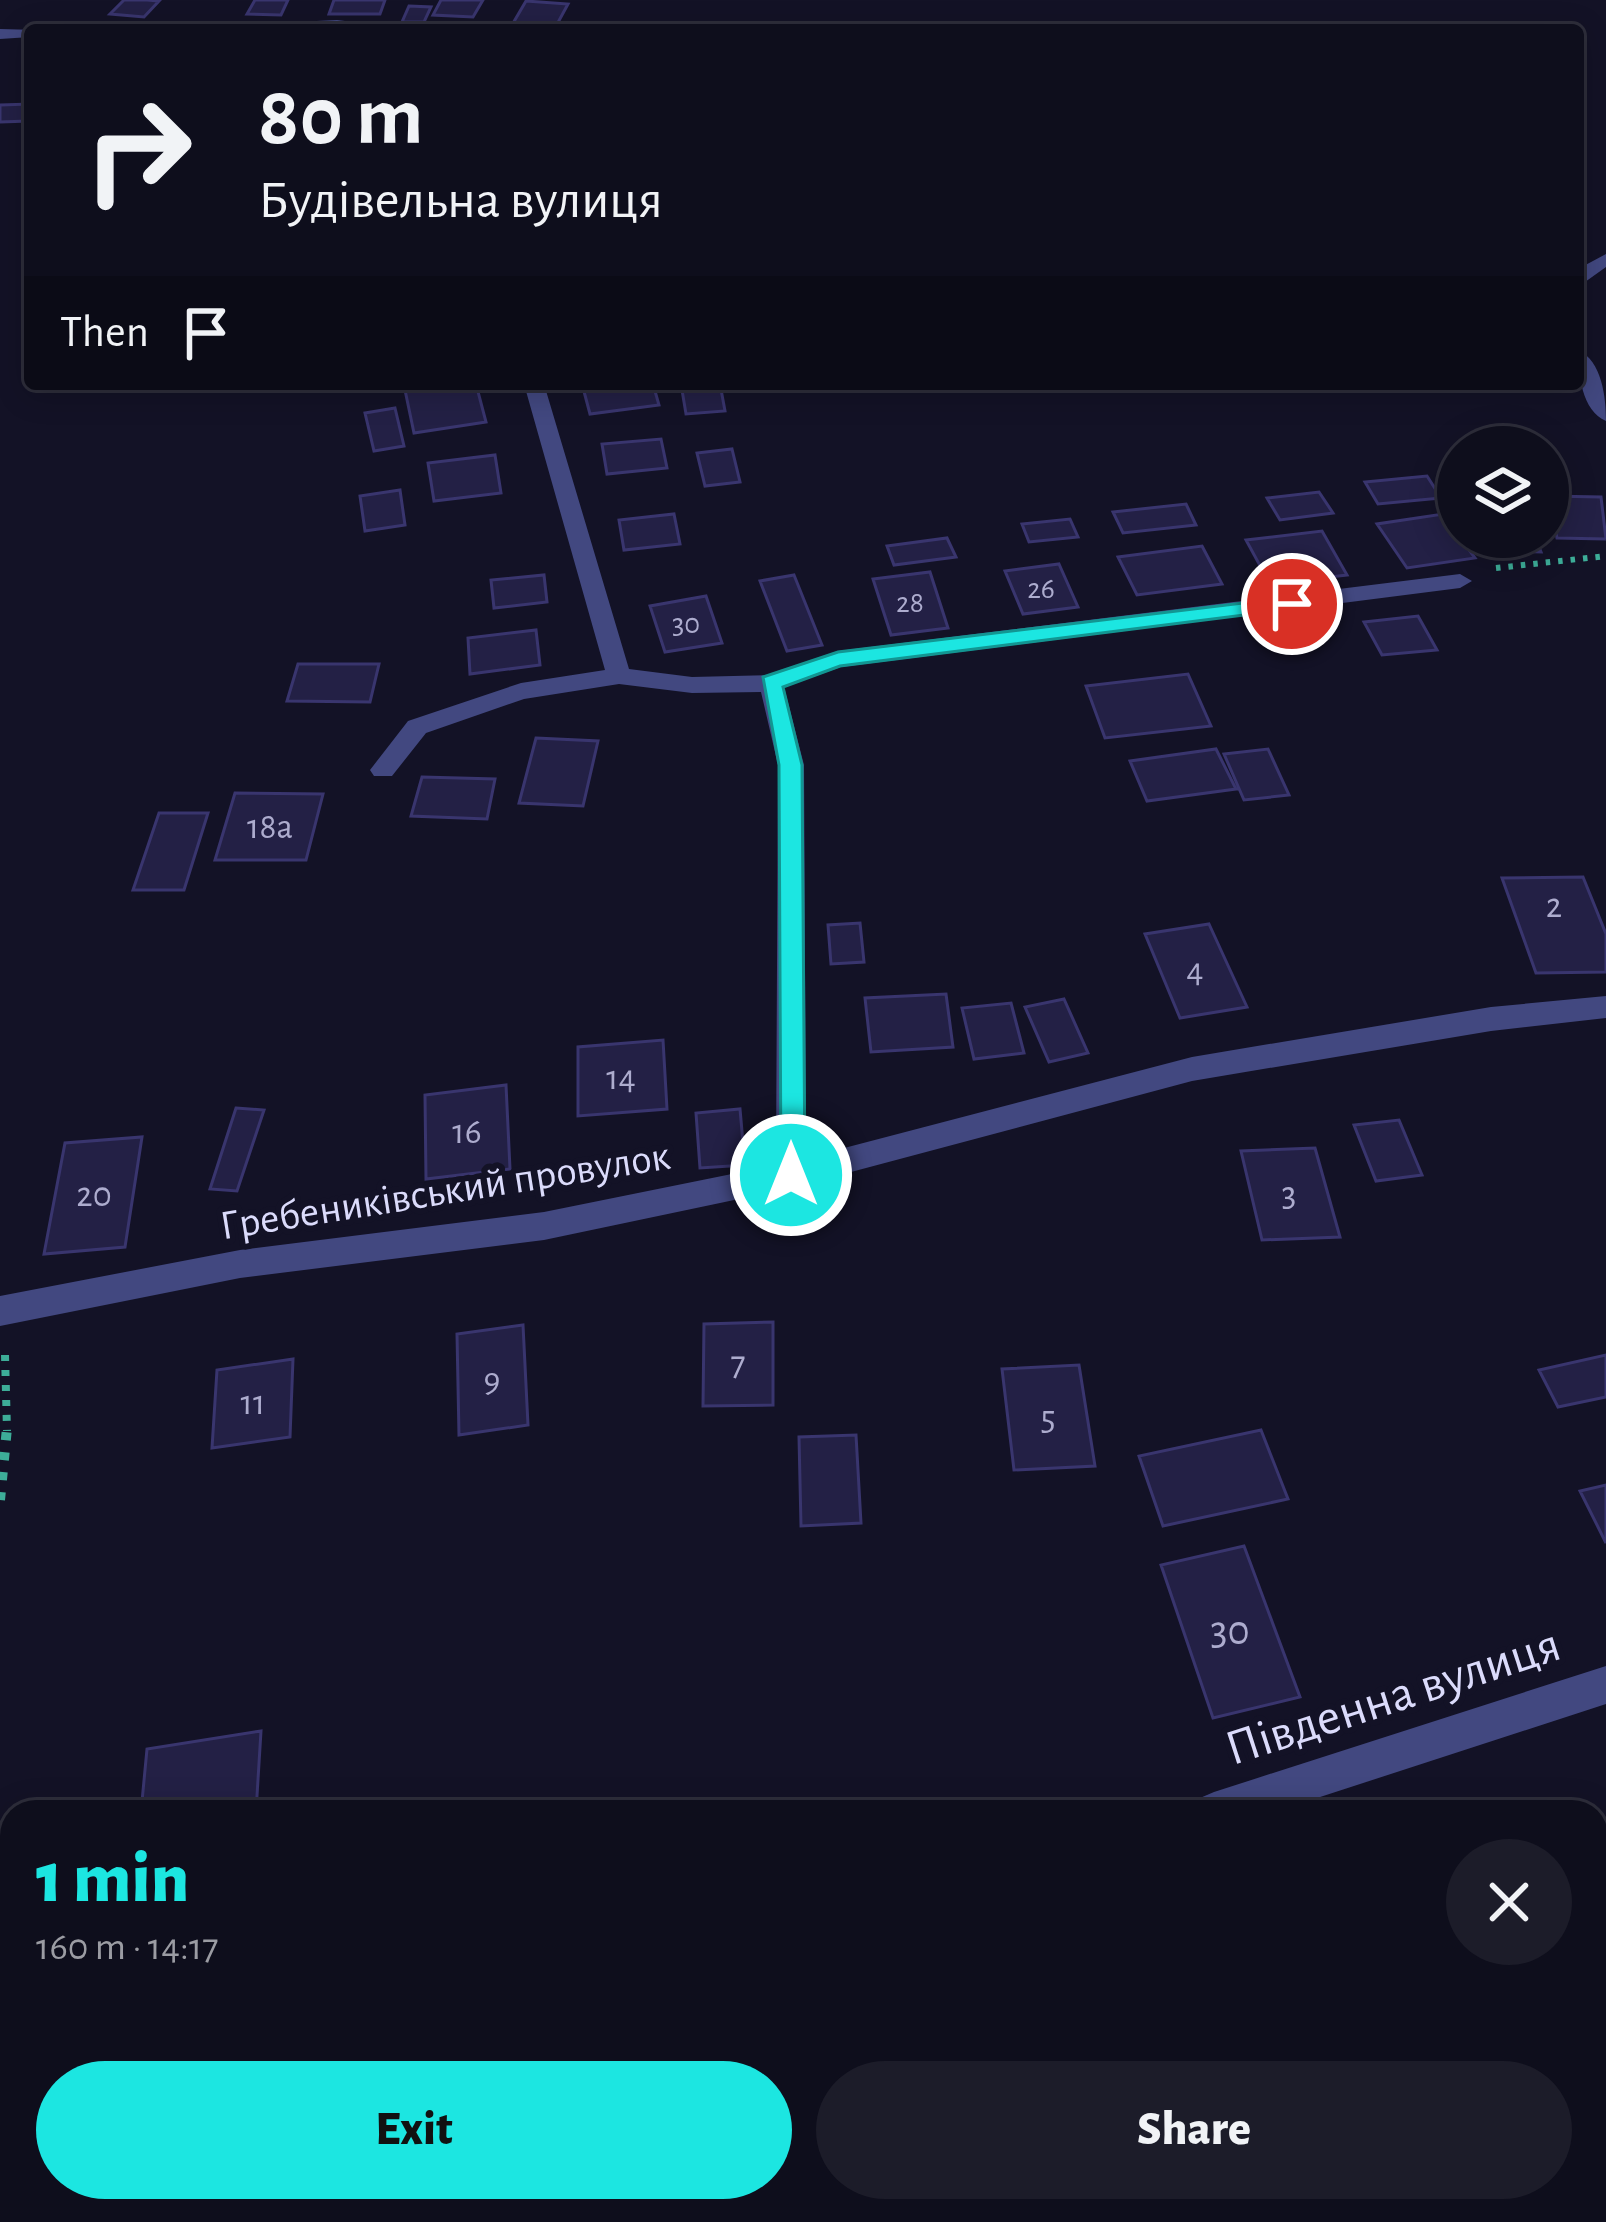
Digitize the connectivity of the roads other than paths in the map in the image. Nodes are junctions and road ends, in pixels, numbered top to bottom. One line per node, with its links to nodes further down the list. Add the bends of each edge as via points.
1 (1584, 369): 3 (street)
2 (536, 390): 5 (street)
3 (1606, 415)
4 (1460, 581): 6 (street, via 838,659)
5 (619, 676): 6 (street, via 692,686); 7 (street, via 521,691 417,727)
6 (771, 683): 9 (street, via 790,765)
7 (383, 770)
8 (1606, 1007): 9 (street, Гребениківський провулок, via 1192,1070)
9 (791, 1175): 10 (street, Гребениківський провулок, via 544,1226 240,1264)
10 (12, 1308)
11 (1606, 1684): 12 (street, Південна вулиця)
12 (1251, 1800)

